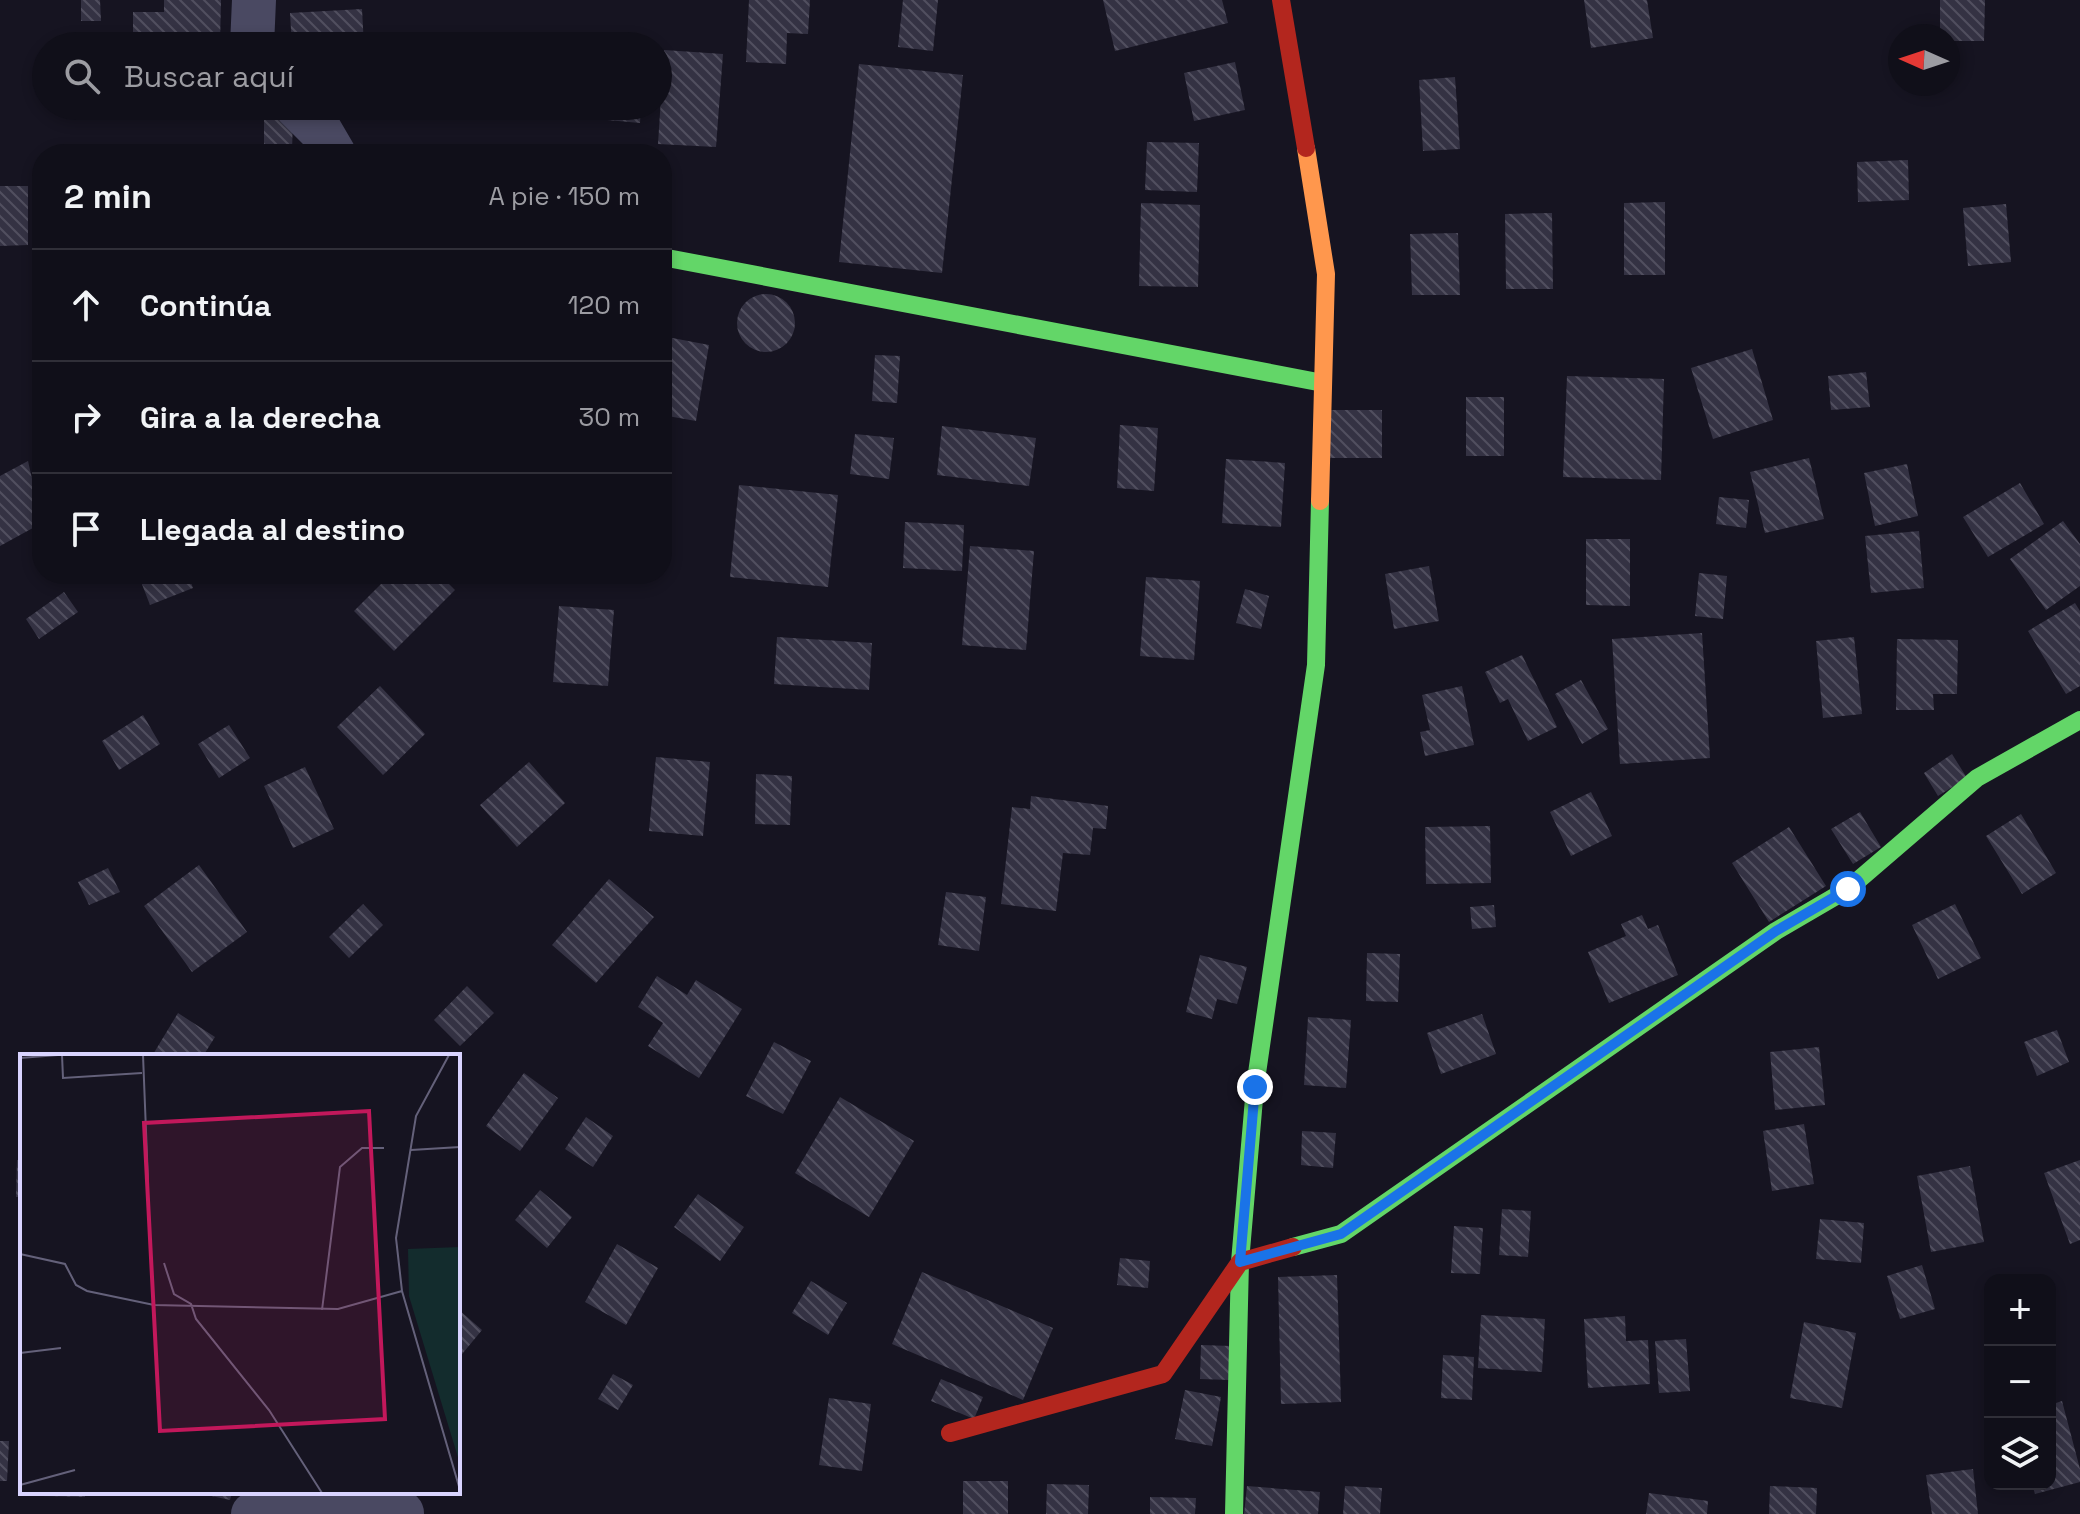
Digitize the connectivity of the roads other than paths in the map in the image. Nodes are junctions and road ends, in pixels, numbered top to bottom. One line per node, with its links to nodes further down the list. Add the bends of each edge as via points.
1 (254, 0): 3 (street)
2 (1281, 0): 7 (street, via 1326,274)
3 (253, 32)
4 (310, 120): 5 (street)
5 (328, 144)
6 (672, 259): 7 (street)
7 (1323, 383): 9 (street, via 1316,665 1255,1087)
8 (2080, 720): 9 (street, via 1977,778 1848,889 1776,931 1341,1234)
9 (1240, 1262): 10 (street, via 1163,1374); 13 (street)
10 (950, 1433)
11 (402, 1513): 12 (street)
12 (253, 1514)
13 (1234, 1514)

